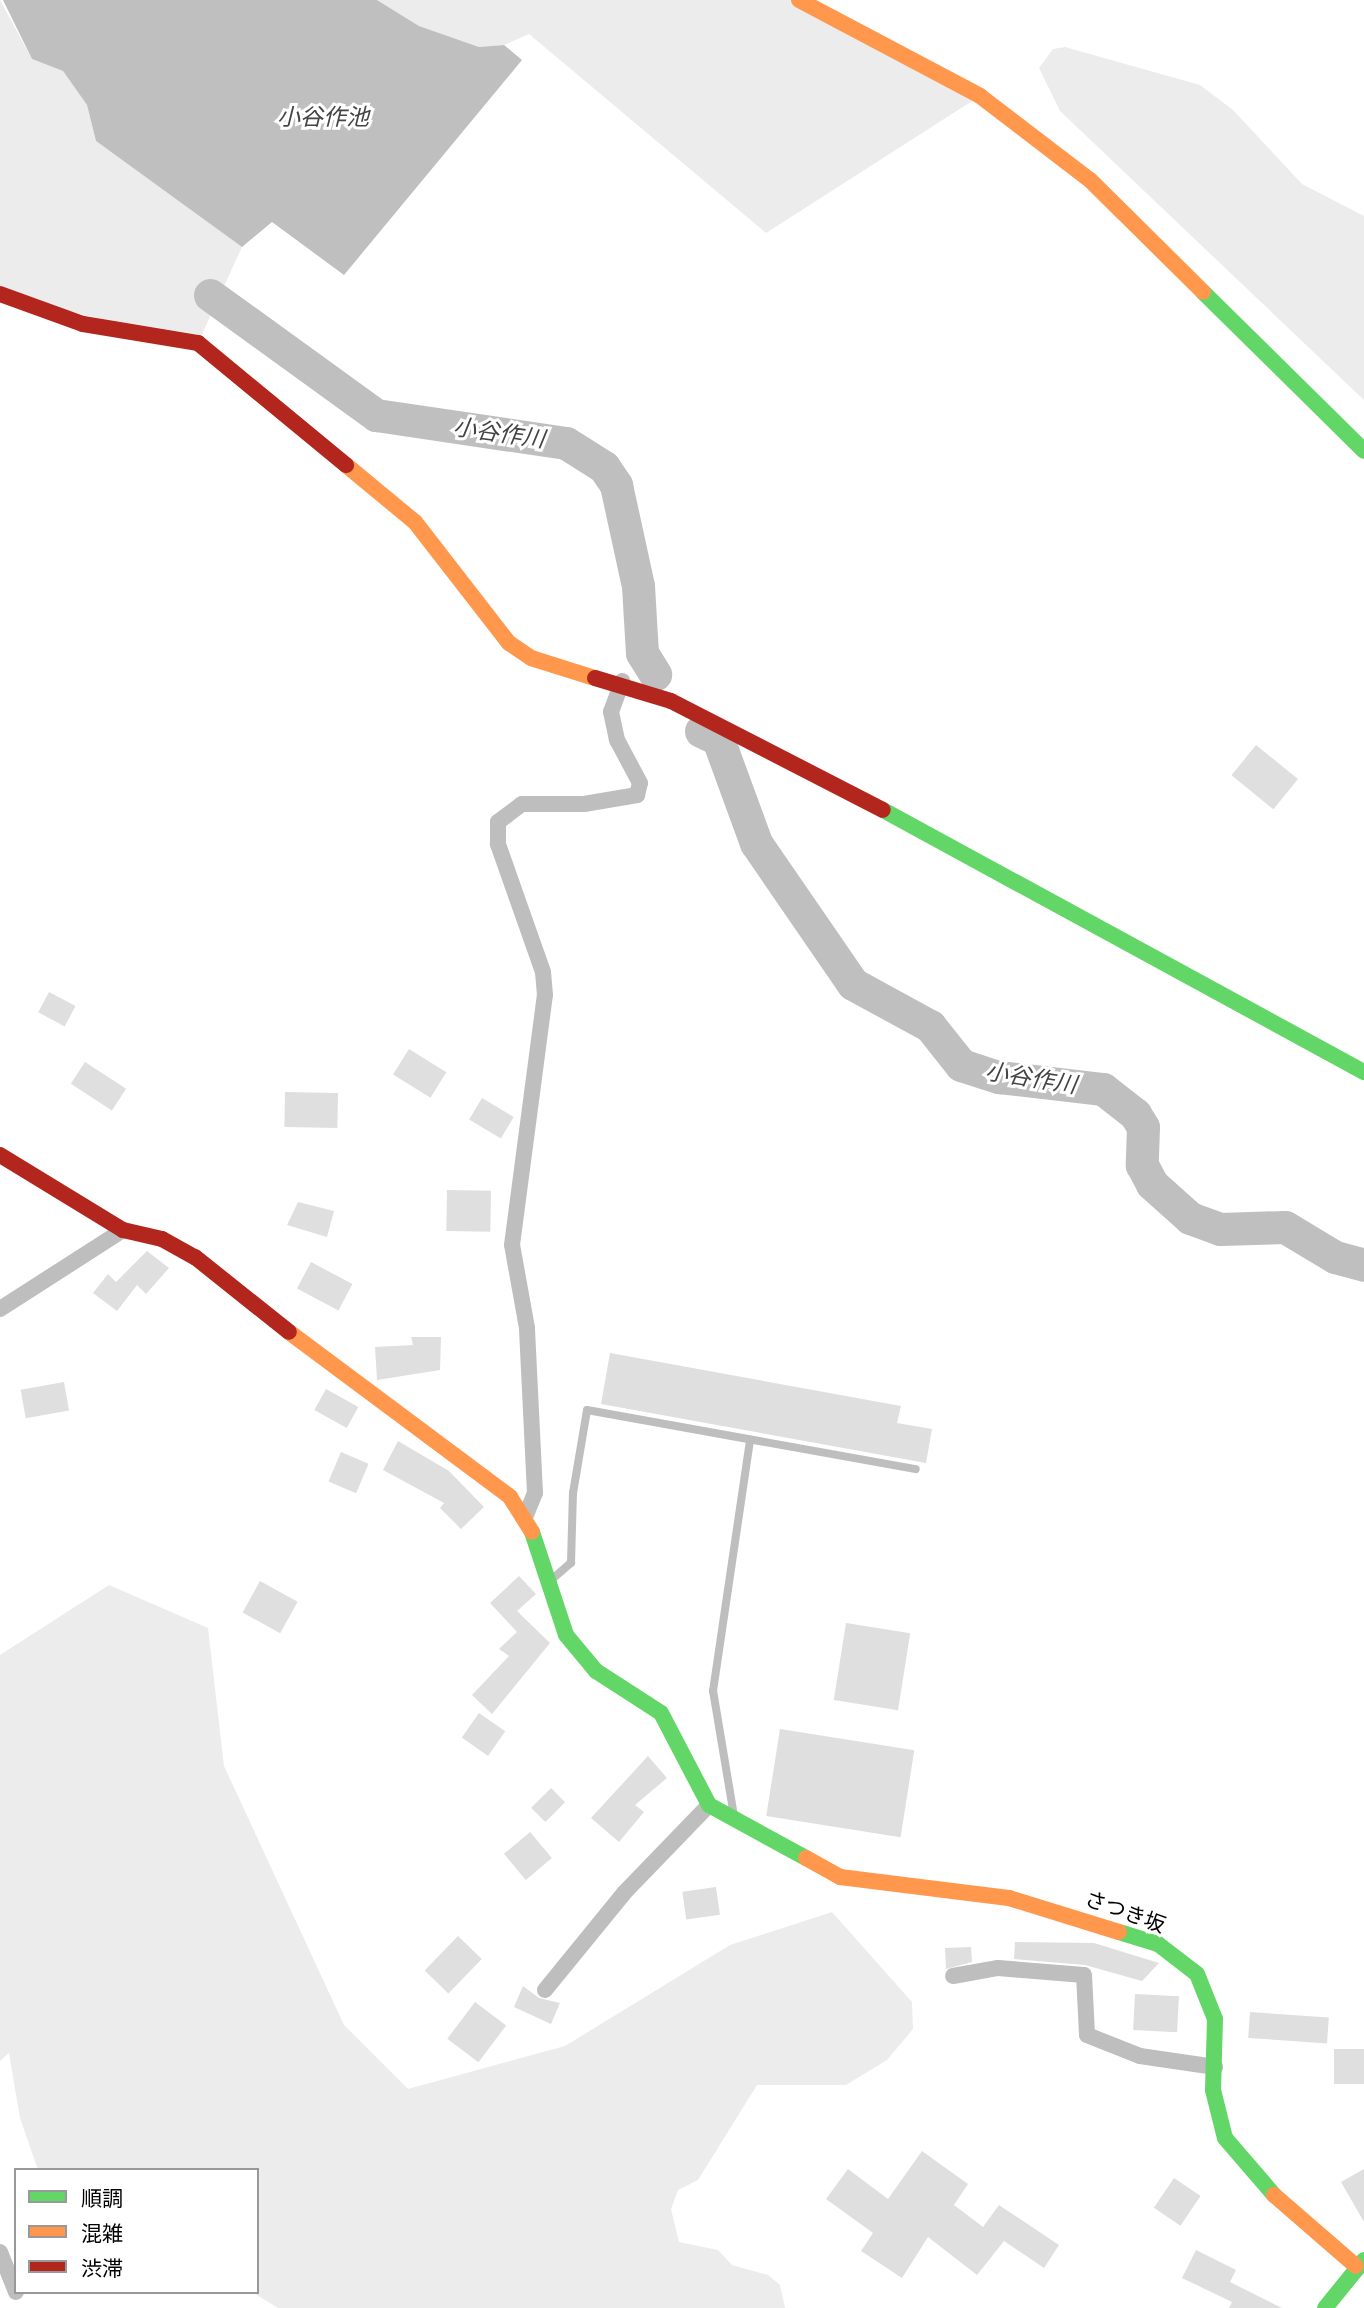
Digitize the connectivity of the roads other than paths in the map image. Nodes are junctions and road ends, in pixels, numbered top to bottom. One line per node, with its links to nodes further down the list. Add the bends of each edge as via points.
1 (799, 0): 3 (street, via 980,96 1090,180)
2 (0, 294): 4 (street, via 83,324 198,343 415,522 509,643 559,670)
3 (1364, 451)
4 (621, 681): 5 (street, via 820,775); 11 (street, via 611,712 617,740 640,783 637,795 584,804 522,804 498,822 498,844 543,972 545,995 512,1245 527,1328 535,1493)
5 (1364, 1072)
6 (0, 1155): 7 (street)
7 (123, 1230): 8 (street); 11 (street, via 162,1239 195,1257)
8 (0, 1309)
9 (750, 1440): 10 (lane); 12 (lane, via 587,1409 573,1493 572,1563); 14 (lane, via 713,1691)
10 (916, 1469)
11 (526, 1515): 12 (street)
12 (550, 1581): 13 (street, via 566,1636 579,1654 662,1713)
13 (709, 1805): 14 (street, さつき坂); 16 (street)
14 (735, 1822): 17 (street, さつき坂, via 839,1877 1009,1898 1158,1944 1190,1967 1210,1999)
15 (953, 1976): 17 (street, via 998,1968 1084,1975 1087,2035 1140,2056)
16 (545, 1990)
17 (1215, 2067): 19 (street, さつき坂, via 1216,2116 1243,2164)
18 (0, 2252): 20 (street)
19 (1360, 2263): 21 (street)
20 (14, 2287)
21 (1325, 2308)

